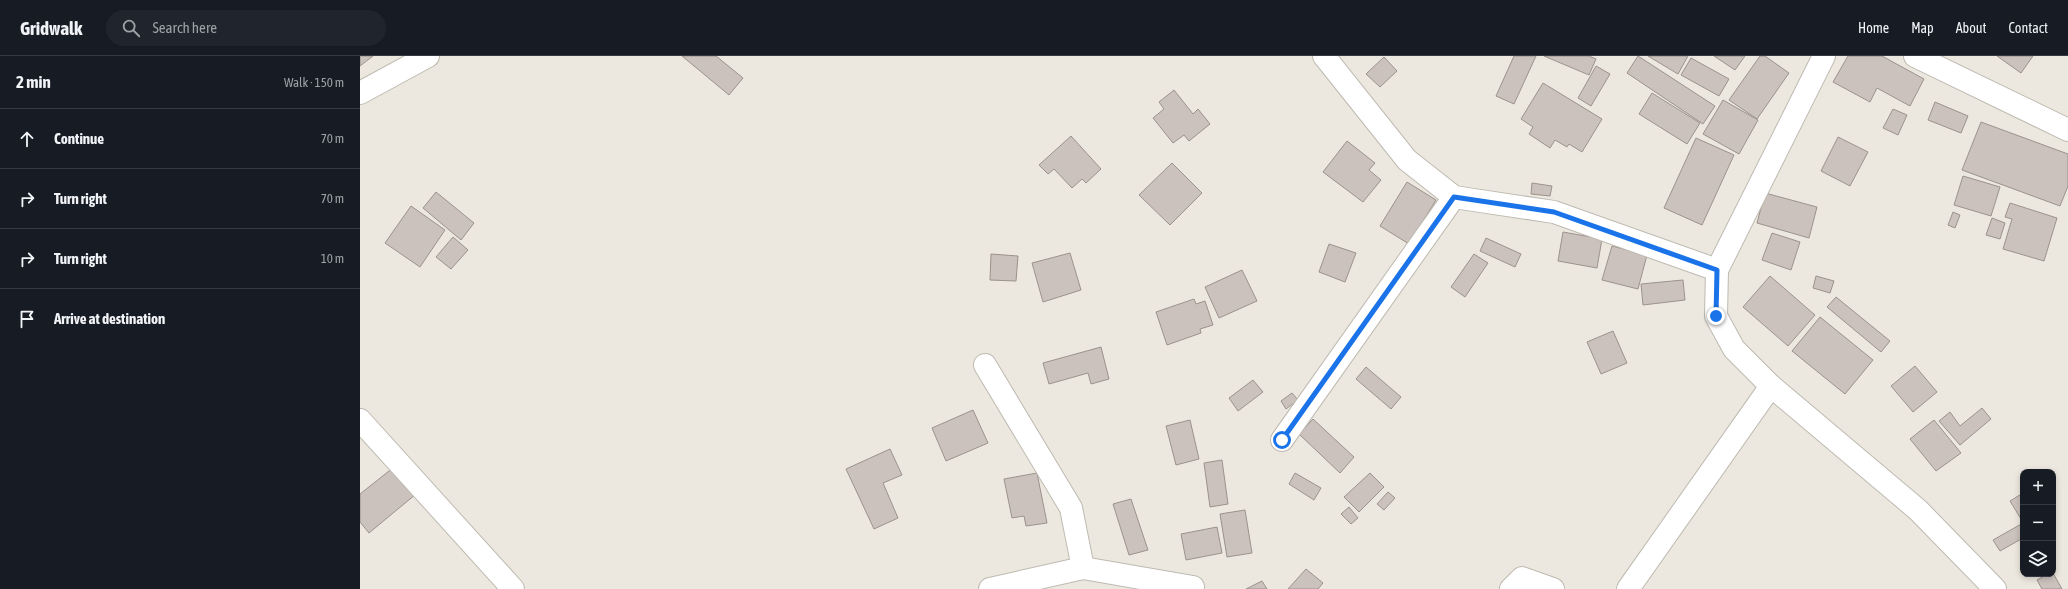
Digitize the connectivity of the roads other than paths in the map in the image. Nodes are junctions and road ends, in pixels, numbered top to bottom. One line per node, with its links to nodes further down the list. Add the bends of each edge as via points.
1 (428, 56): 5 (street)
2 (1324, 56): 7 (street, via 1407,160)
3 (1824, 56): 8 (street)
4 (1914, 56): 6 (street)
5 (360, 93)
6 (2068, 130)
7 (1454, 197): 8 (street, via 1554,212); 12 (street)
8 (1717, 270): 10 (street, via 1716,316 1734,349)
9 (985, 365): 13 (street, via 1071,508)
10 (1771, 386): 19 (street); 20 (street, via 1918,510)
11 (360, 420): 15 (street)
12 (1282, 440)
13 (1083, 568): 14 (street); 16 (street)
14 (1193, 588)
15 (513, 589)
16 (990, 589)
17 (1512, 589): 18 (street, via 1522,578)
18 (1553, 589)
19 (1628, 589)
20 (1996, 589)

